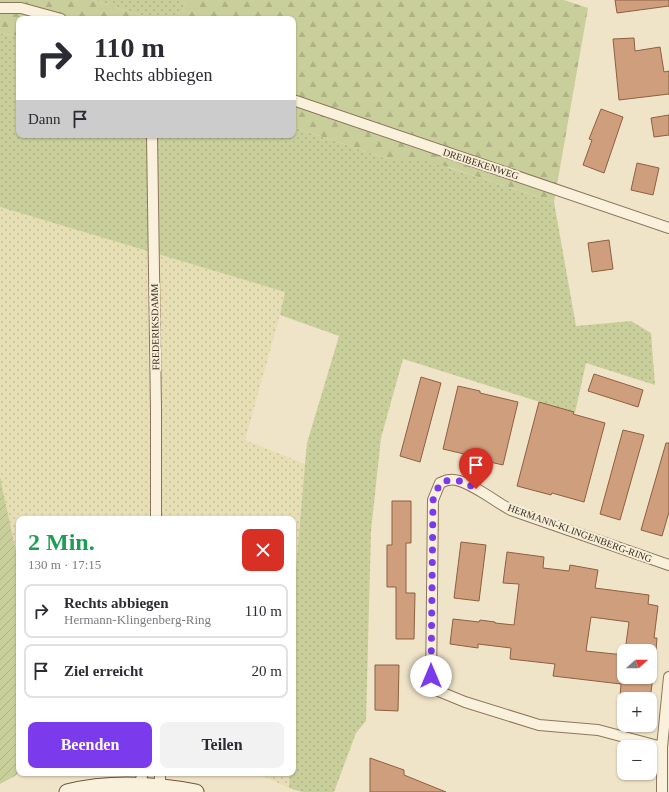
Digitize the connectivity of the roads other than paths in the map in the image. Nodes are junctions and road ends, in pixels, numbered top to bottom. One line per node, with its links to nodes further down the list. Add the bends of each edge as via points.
1 (0, 8): 2 (street, via 21,8)
2 (50, 16)
3 (296, 101): 5 (street, DREIBEKENWEG)
4 (152, 138): 6 (street, FREDERIKSDAMM)
5 (669, 228)
6 (156, 516)
7 (669, 565): 9 (street, HERMANN-KLINGENBERG-RING, via 511,510 464,482 450,479 440,483 433,500 431,688 465,702 539,725 598,730)
8 (669, 678): 9 (street)
9 (662, 747): 14 (street)
10 (141, 779): 11 (street); 12 (street)
11 (160, 779): 13 (street)
12 (67, 792)
13 (196, 792)
14 (662, 792)

